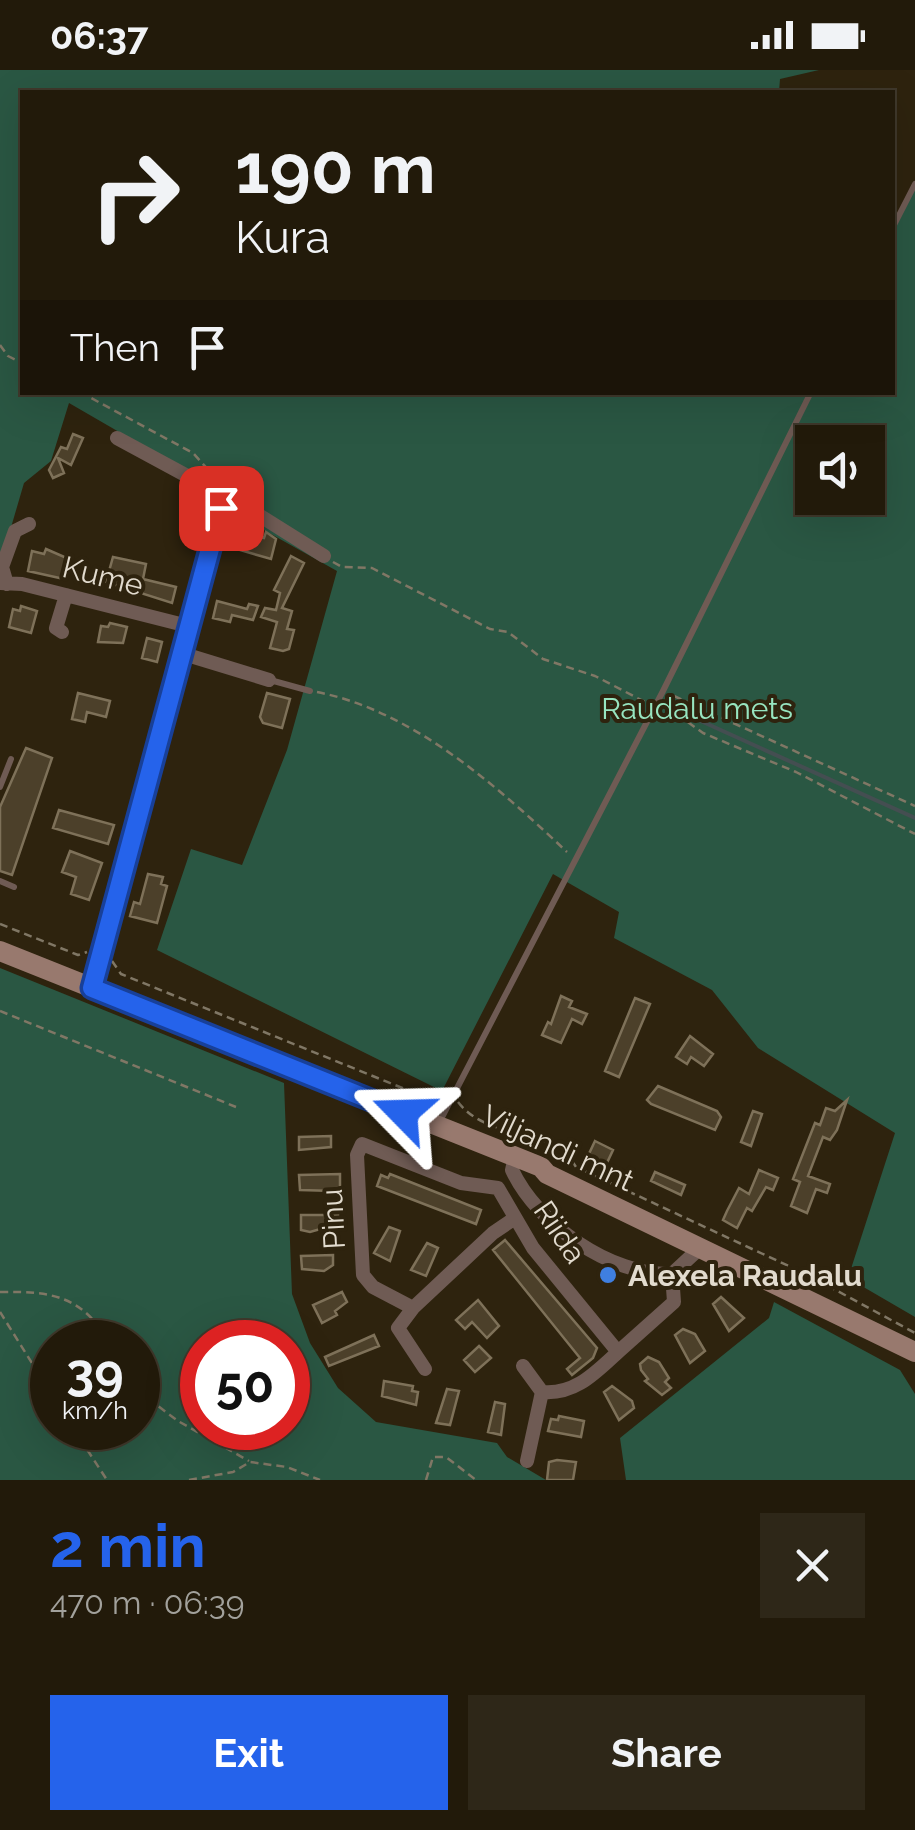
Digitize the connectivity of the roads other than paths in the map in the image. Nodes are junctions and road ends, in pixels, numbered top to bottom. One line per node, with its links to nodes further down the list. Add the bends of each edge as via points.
1 (915, 184): 2 (lane)
2 (895, 223)
3 (809, 395): 21 (lane)
4 (117, 438): 5 (street, via 202,484)
5 (218, 502): 7 (street, via 238,502); 10 (street)
6 (29, 524): 8 (street, via 15,531)
7 (324, 556)
8 (3, 584): 9 (street, Kume)
9 (66, 595): 10 (street, Kume); 11 (street, via 56,628)
10 (192, 627): 12 (street)
11 (62, 632)
12 (184, 654): 13 (street); 20 (street)
13 (269, 680): 14 (lane)
14 (310, 691)
15 (12, 758): 16 (lane)
16 (0, 787)
17 (0, 881): 18 (lane)
18 (14, 886)
19 (0, 951): 20 (main road, Viljandi mnt)
20 (92, 988): 21 (main road, Viljandi mnt)
21 (438, 1127): 23 (main road, Viljandi mnt)
22 (362, 1144): 24 (street, Riida, via 462,1182 498,1188); 27 (street, Pinu, via 357,1155 363,1275)
23 (514, 1157): 25 (main road, Viljandi mnt); 26 (street, via 518,1182 548,1219 624,1268)
24 (516, 1218): 27 (street); 29 (street, Riida)
25 (702, 1243): 26 (street); 28 (main road); 30 (main road, Viljandi mnt)
26 (672, 1274): 29 (street, via 674,1302)
27 (413, 1308): 32 (street, via 398,1328)
28 (915, 1335)
29 (618, 1352): 33 (street, via 574,1388)
30 (915, 1352)
31 (523, 1366): 33 (street)
32 (425, 1368)
33 (542, 1392): 34 (street)
34 (528, 1461)

